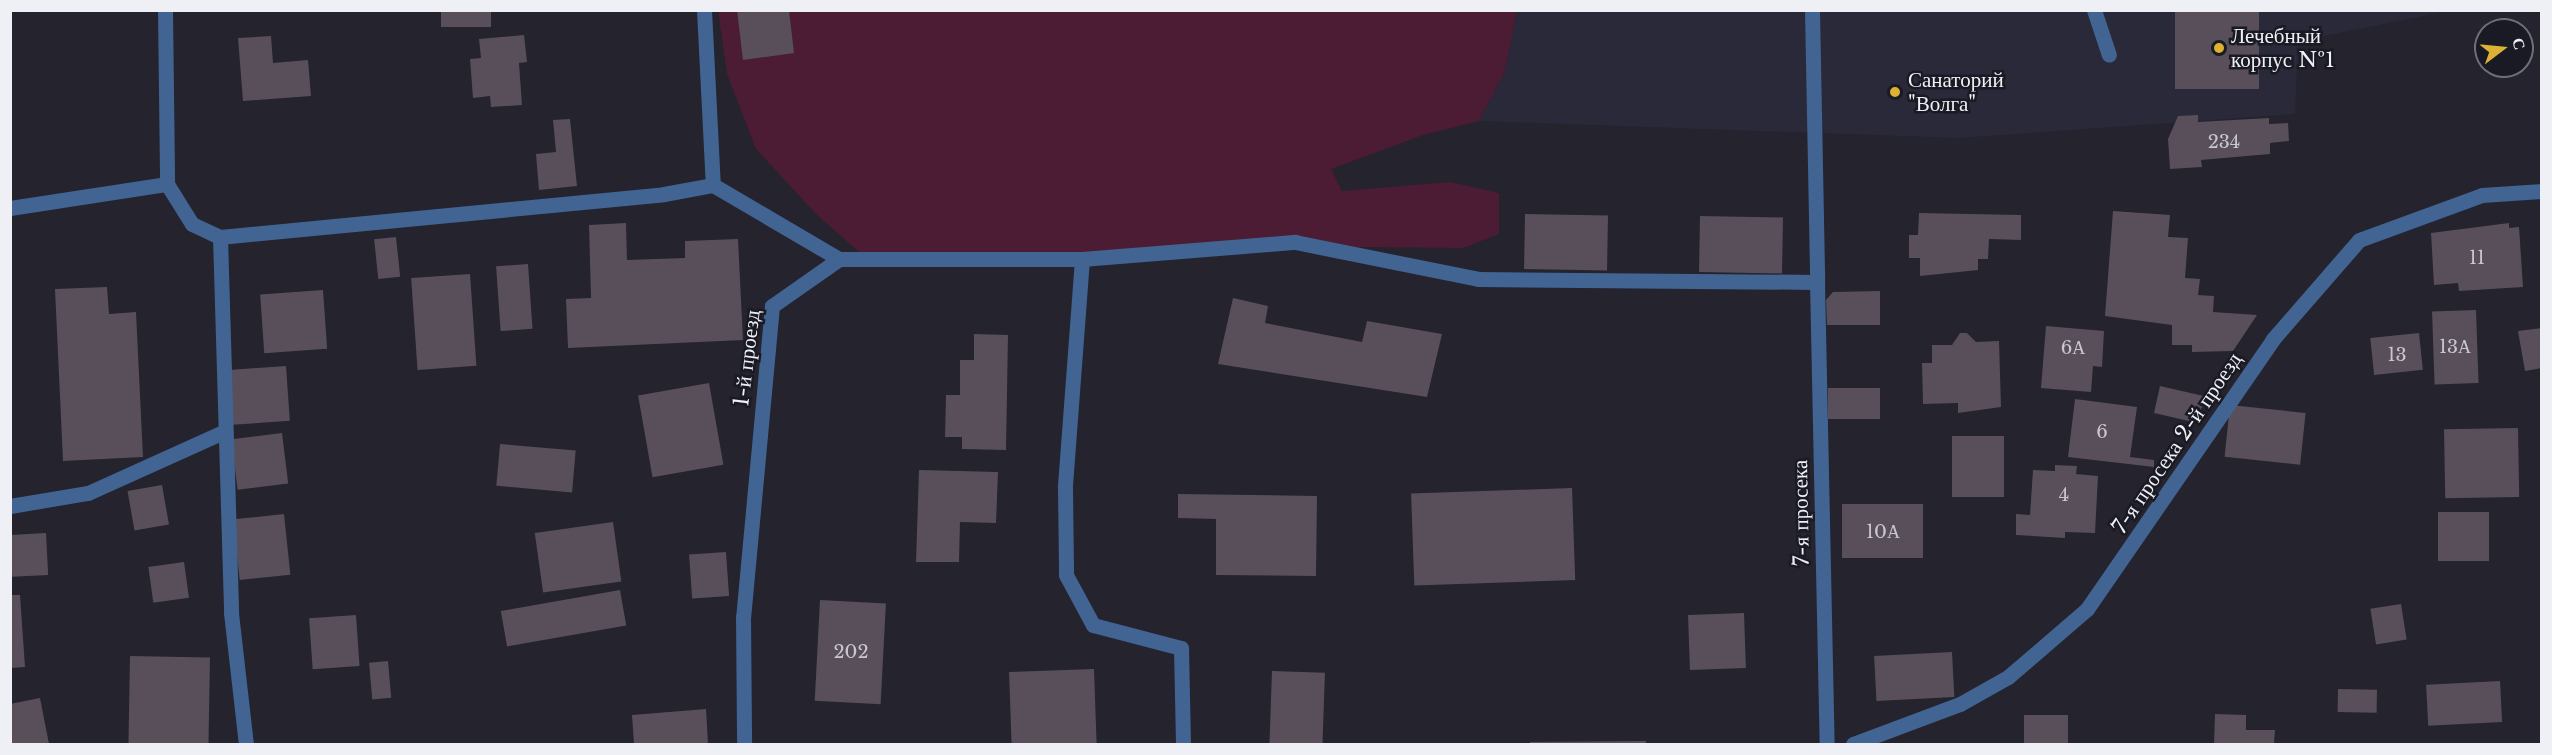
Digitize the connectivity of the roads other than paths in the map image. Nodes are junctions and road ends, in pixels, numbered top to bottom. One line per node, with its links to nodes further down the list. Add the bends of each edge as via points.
1 (165, 10): 6 (street)
2 (704, 10): 7 (street)
3 (1812, 10): 13 (street, 7-я просека)
4 (2094, 10): 5 (street)
5 (2109, 55)
6 (167, 184): 9 (street); 10 (street, via 192,224)
7 (712, 185): 10 (street, via 664,194); 11 (street)
8 (2541, 191): 20 (street, 7-я просека 2-й проезд, via 2482,195 2358,240 2273,339 2087,609 2008,677 1960,704)
9 (10, 208)
10 (220, 237): 14 (street)
11 (839, 259): 12 (street); 17 (street, 1-й проезд, via 772,306 743,617)
12 (1082, 260): 13 (street, via 1295,242 1478,279); 18 (street, via 1065,487 1066,575 1093,625 1181,648)
13 (1817, 282): 19 (street, 7-я просека)
14 (223, 432): 15 (street, via 88,493); 16 (street, via 231,613)
15 (10, 506)
16 (246, 744)
17 (744, 744)
18 (1183, 744)
19 (1827, 744)
20 (1853, 744)

